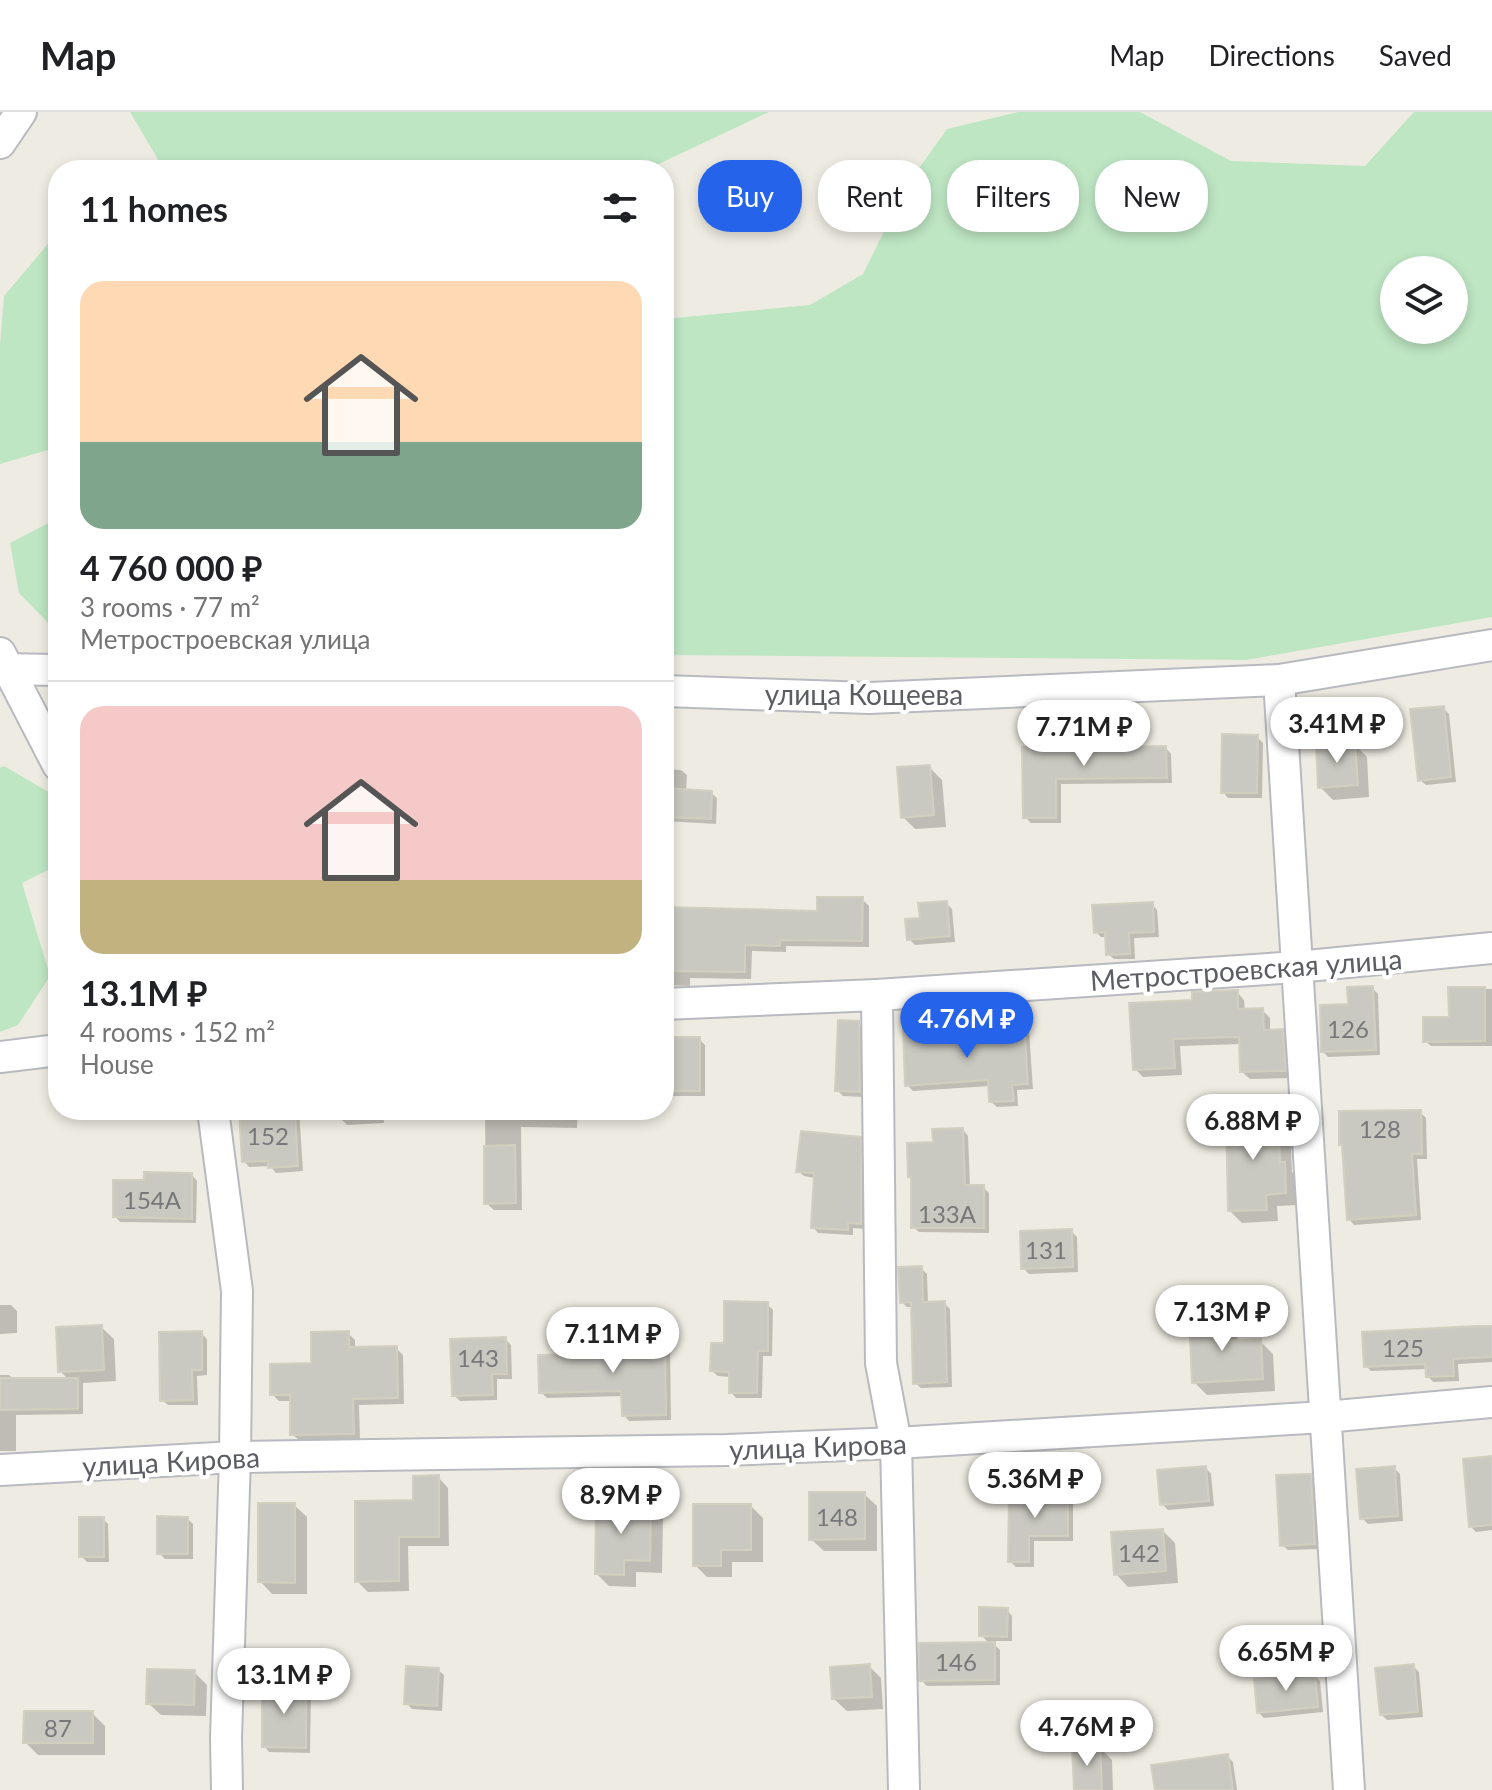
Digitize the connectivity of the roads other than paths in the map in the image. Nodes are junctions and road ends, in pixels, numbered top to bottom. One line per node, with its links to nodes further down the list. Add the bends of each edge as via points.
1 (21, 112): 2 (street)
2 (0, 143)
3 (1492, 645): 6 (street, улица Кощеева)
4 (2, 663): 5 (street); 8 (street)
5 (48, 669)
6 (1279, 680): 7 (street, улица Кощеева, via 869,698); 10 (street)
7 (674, 691)
8 (48, 747)
9 (1492, 948): 10 (street, Метростроевская улица)
10 (1297, 967): 11 (street, Метростроевская улица); 17 (street)
11 (877, 995): 12 (street, Метростроевская улица); 18 (street, via 881,1363)
12 (674, 1004)
13 (48, 1051): 14 (street)
14 (0, 1057)
15 (214, 1120): 19 (street, via 237,1291)
16 (1492, 1402): 17 (street, улица Кирова)
17 (1325, 1417): 18 (street, улица Кирова); 23 (street)
18 (896, 1443): 19 (street, улица Кирова); 22 (street)
19 (235, 1457): 20 (street, улица Кирова); 21 (street)
20 (0, 1470)
21 (227, 1790)
22 (904, 1790)
23 (1349, 1790)

